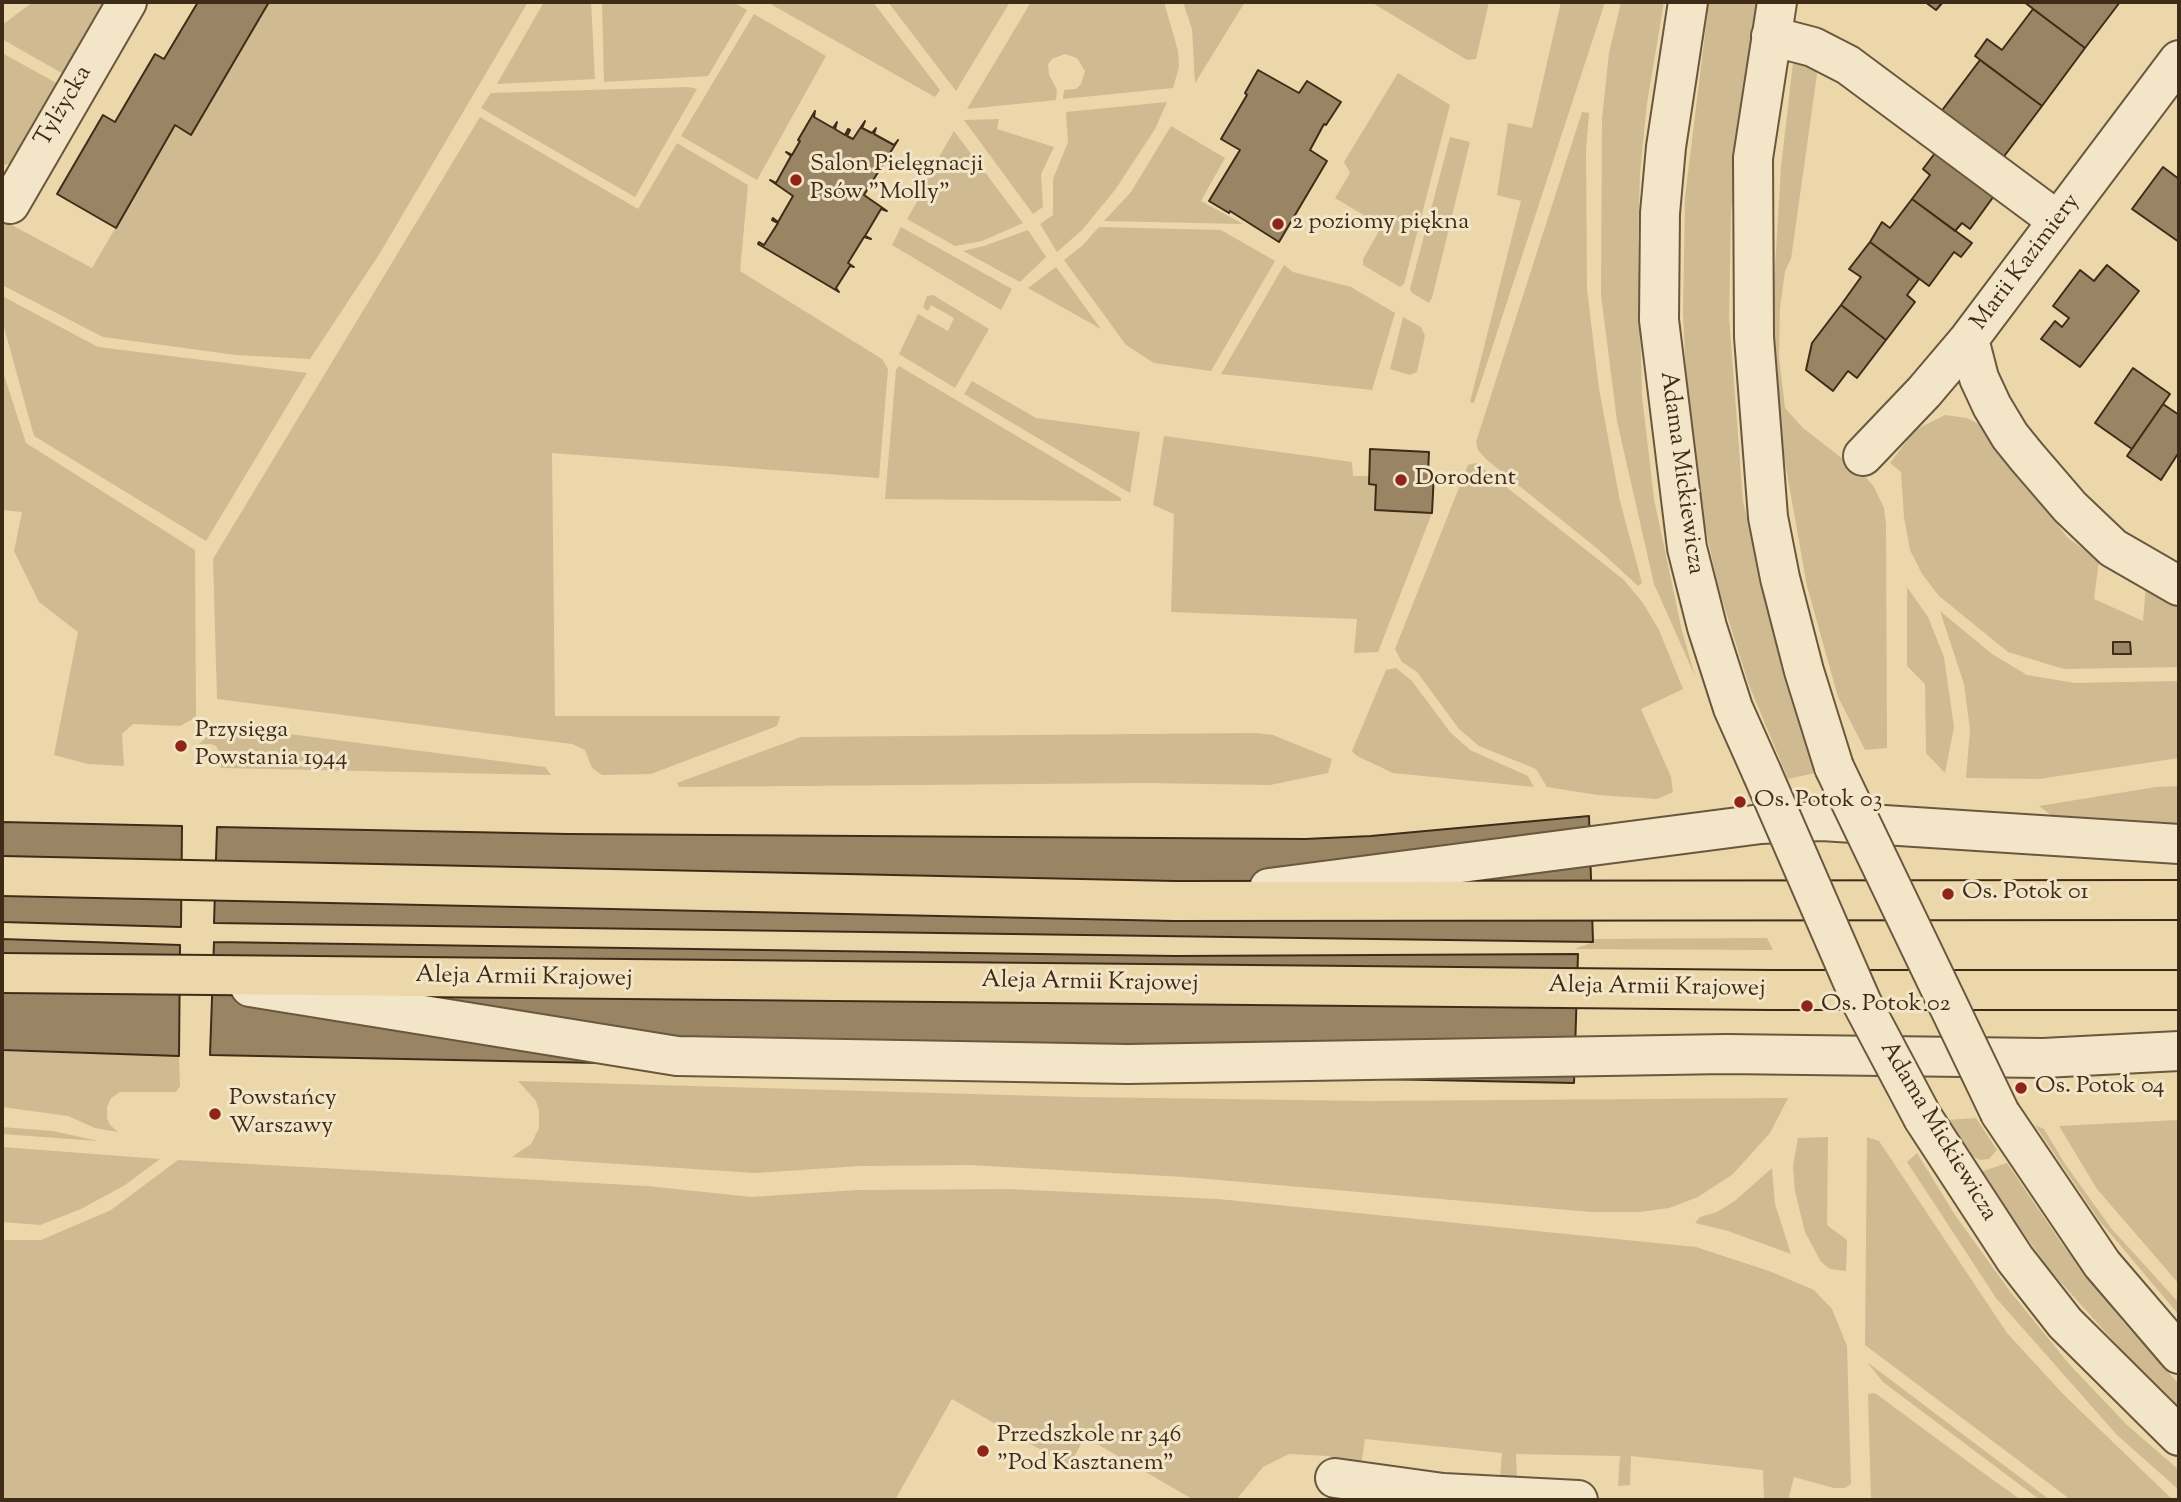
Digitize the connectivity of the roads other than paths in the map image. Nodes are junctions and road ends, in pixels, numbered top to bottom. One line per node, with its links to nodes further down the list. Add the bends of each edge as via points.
1 (127, 2): 5 (street, Tylżycka, via 10,204)
2 (1688, 2): 19 (street, Adama Mickiewicza, bridge, via 1660,212 1659,320 1687,548 1733,708 1862,1003 1923,1118 2015,1259 2065,1323)
3 (1774, 19): 6 (street, via 1848,65); 18 (street, bridge, via 1754,158 1754,337 1769,517 1804,671 1834,767 2000,1112 2102,1264)
4 (2179, 60): 6 (street, Marii Kazimiery)
5 (2, 200)
6 (2058, 221): 7 (street, Marii Kazimiery)
7 (1969, 339): 8 (street, Marii Kazimiery); 9 (street, via 1992,406 2027,457 2113,548)
8 (1863, 456)
9 (2179, 586)
10 (2179, 844): 13 (street, via 1822,821 1761,824)
11 (2, 876): 13 (highway)
12 (2179, 900): 13 (highway)
13 (1174, 901)
14 (2, 973): 15 (highway, Aleja Armii Krajowej)
15 (179, 976): 16 (highway, Aleja Armii Krajowej, via 1771,990); 17 (street, via 677,1056 1128,1064 1726,1054 2043,1058)
16 (2179, 989)
17 (2179, 1051)
18 (2179, 1354)
19 (2179, 1436)
20 (1335, 1478): 21 (street, via 1443,1493)
21 (1578, 1500)

